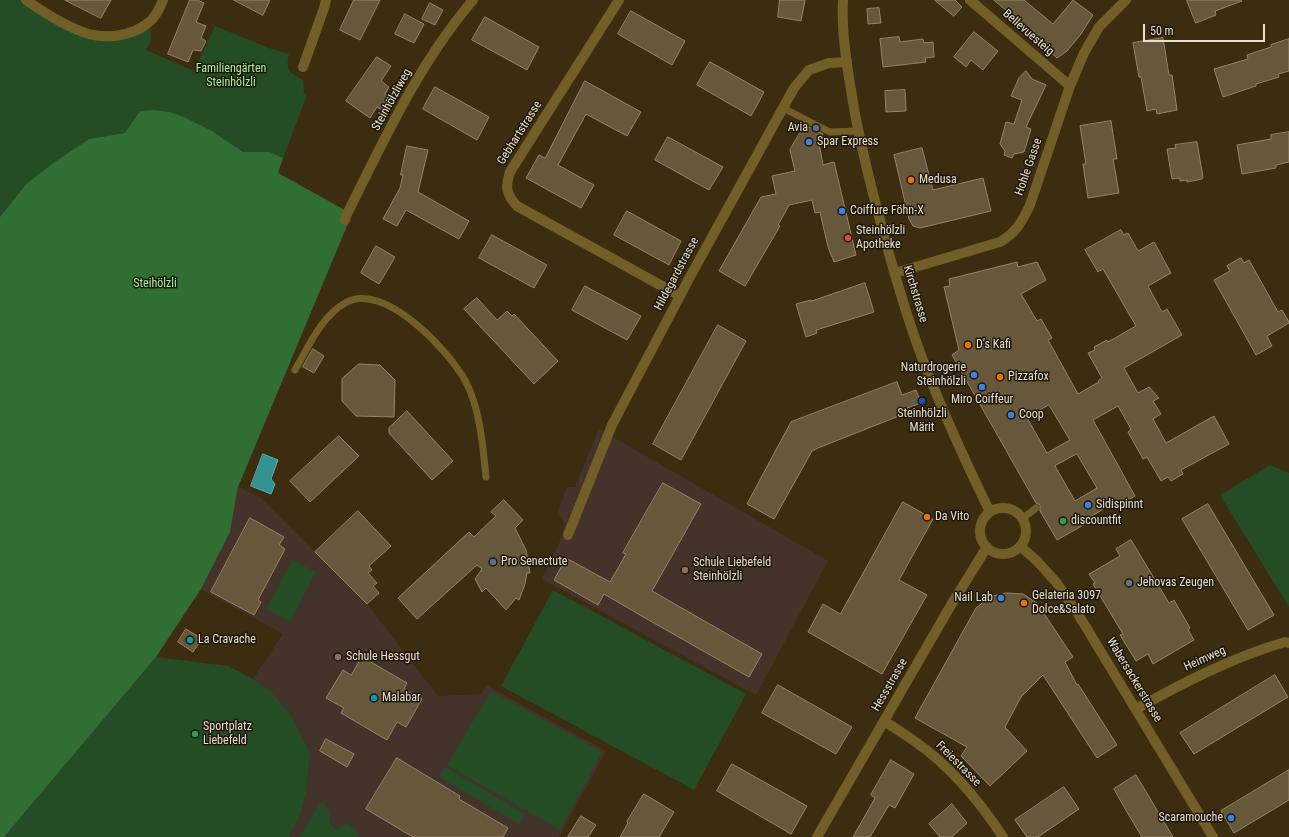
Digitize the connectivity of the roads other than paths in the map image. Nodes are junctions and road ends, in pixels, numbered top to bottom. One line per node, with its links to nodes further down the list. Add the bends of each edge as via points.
1 (26, 0): 2 (street, via 55,18 89,34 112,36 130,33 148,23)
2 (163, 0)
3 (326, 0): 10 (street)
4 (474, 0): 14 (street, Steinhölzliweg, via 448,33 400,109)
5 (619, 0): 16 (street, Gebhartstrasse, via 510,172 506,183 507,192 517,206)
6 (843, 0): 9 (street, Kirchstrasse)
7 (970, 0): 11 (street, Bellevuesteig)
8 (1126, 0): 11 (street, Hohle Gasse, via 1099,27)
9 (847, 62): 12 (street, Hildegardstrasse, via 829,63 810,70 794,88); 13 (street, Kirchstrasse)
10 (303, 67)
11 (1070, 86): 15 (street, Hohle Gasse, via 1030,205 1010,236 1000,242)
12 (783, 108): 13 (lane, via 830,132); 16 (street, Hildegardstrasse)
13 (858, 131): 15 (street, Kirchstrasse)
14 (345, 220)
15 (895, 273): 20 (street, Kirchstrasse, via 938,398)
16 (680, 296): 22 (street, Hildegardstrasse, via 612,425)
17 (295, 370): 18 (lane, via 324,321 347,302 357,298 367,299 392,308 425,331 441,347 466,382 479,426)
18 (486, 477)
19 (1036, 508): 21 (lane)
20 (990, 512): 21 (street, via 1004,508 1018,513); 24 (street, via 982,522 981,529 983,542)
21 (1022, 519): 23 (street, via 1026,532)
22 (568, 535)
23 (1020, 546): 24 (street, via 1008,554 1000,554); 26 (street, Wabersackerstrasse, via 1056,582)
24 (987, 547): 27 (street, Hessstrasse)
25 (1288, 644): 26 (street, Heimweg, via 1263,648)
26 (1136, 709): 30 (street, Wabersackerstrasse)
27 (884, 720): 28 (street, Hessstrasse); 29 (street, Freiestrasse, via 944,765 969,791)
28 (817, 837)
29 (1003, 837)
30 (1212, 837)

